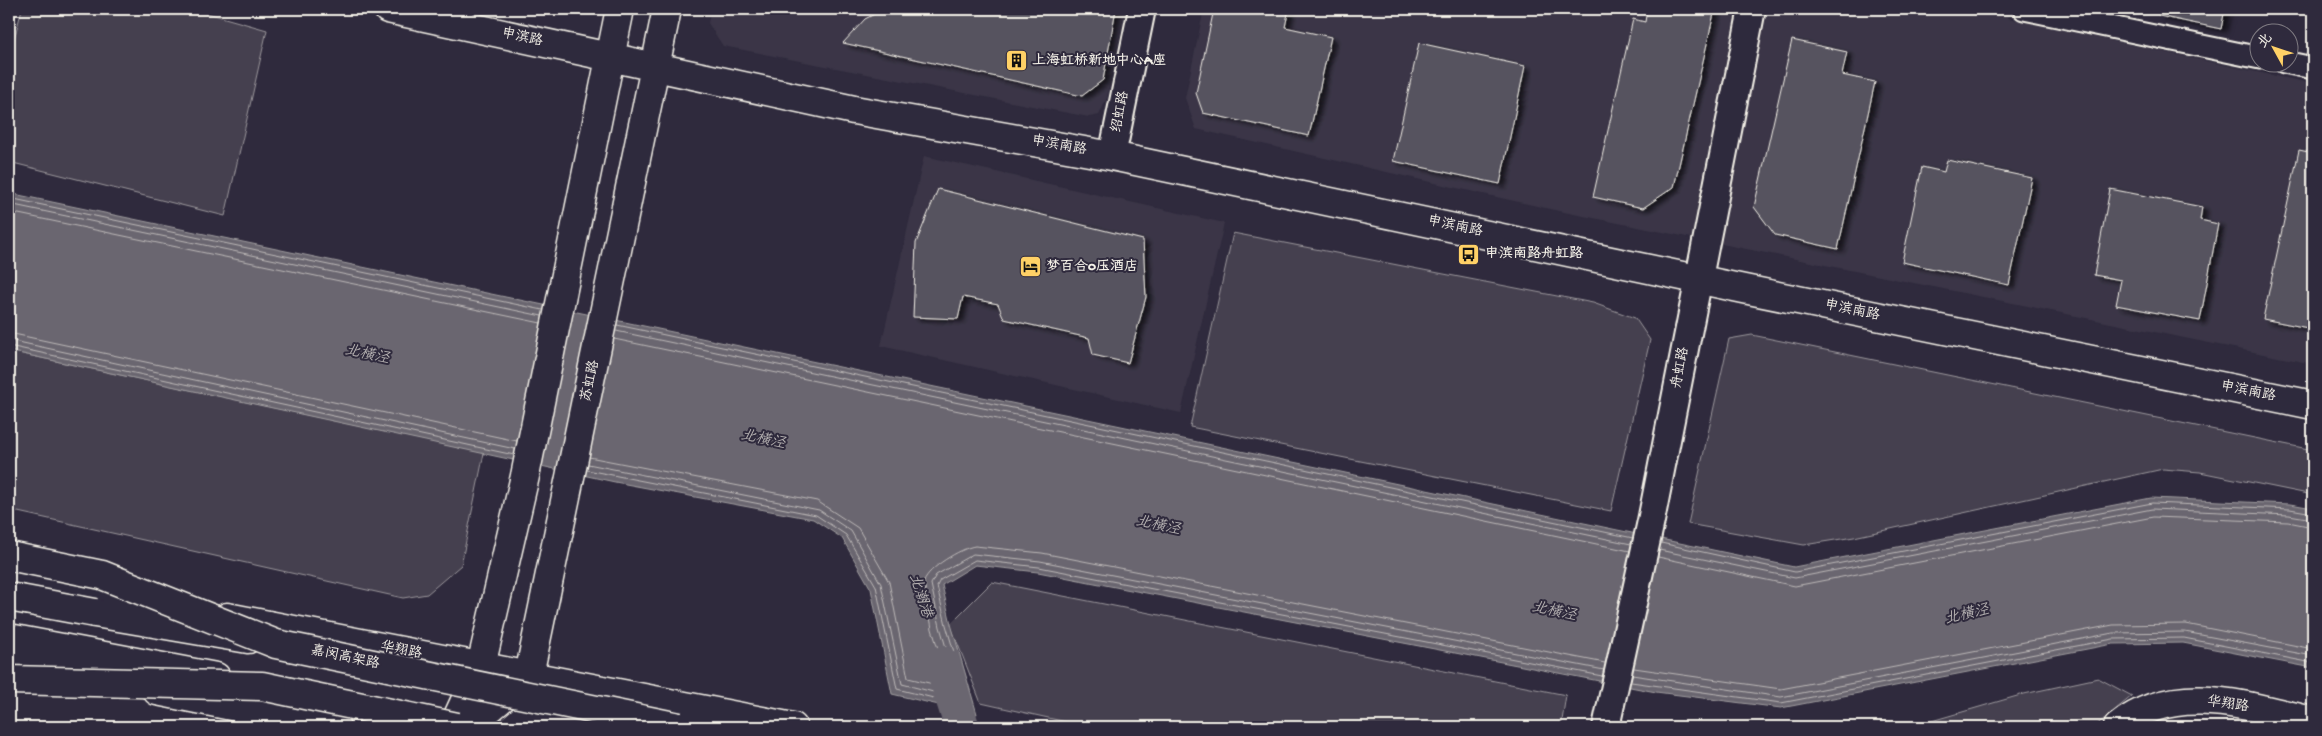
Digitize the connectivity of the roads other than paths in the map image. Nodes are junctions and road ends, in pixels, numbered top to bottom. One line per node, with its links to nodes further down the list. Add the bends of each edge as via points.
1 (388, 9): 7 (main road, 申滨路)
2 (620, 9): 7 (main road)
3 (667, 9): 10 (main road, 苏虹路)
4 (1142, 9): 12 (street, 绍虹路)
5 (1752, 9): 13 (street, 舟虹路)
6 (2024, 9): 8 (street)
7 (610, 56): 10 (main road, 申滨路); 21 (main road, via 525,476)
8 (2250, 56)
9 (2300, 65): 11 (street)
10 (655, 67): 12 (main road, 申滨南路, via 854,110); 22 (main road, 苏虹路)
11 (2313, 68)
12 (1112, 156): 13 (main road, 申滨南路)
13 (1700, 278): 14 (main road, 申滨南路); 25 (street, 舟虹路)
14 (2313, 405)
15 (9, 556): 19 (main road, bridge, via 102,575)
16 (9, 574): 21 (main road, 华翔路)
17 (9, 597): 19 (main road, 嘉闵高架路, bridge)
18 (9, 638): 24 (main road, bridge)
19 (276, 644): 31 (main road, 嘉闵高架路, bridge)
20 (9, 661): 27 (main road)
21 (481, 666): 22 (main road, 华翔路); 28 (main road)
22 (529, 675): 30 (main road); 32 (main road, 华翔路)
23 (9, 680): 24 (main road, bridge)
24 (262, 686): 29 (main road, bridge)
25 (1609, 716)
26 (2313, 721): 33 (main road, 华翔路, via 2219,700 2163,704)
27 (336, 727)
28 (453, 727)
29 (457, 727)
30 (468, 727)
31 (679, 727)
32 (793, 727)
33 (2118, 727)

